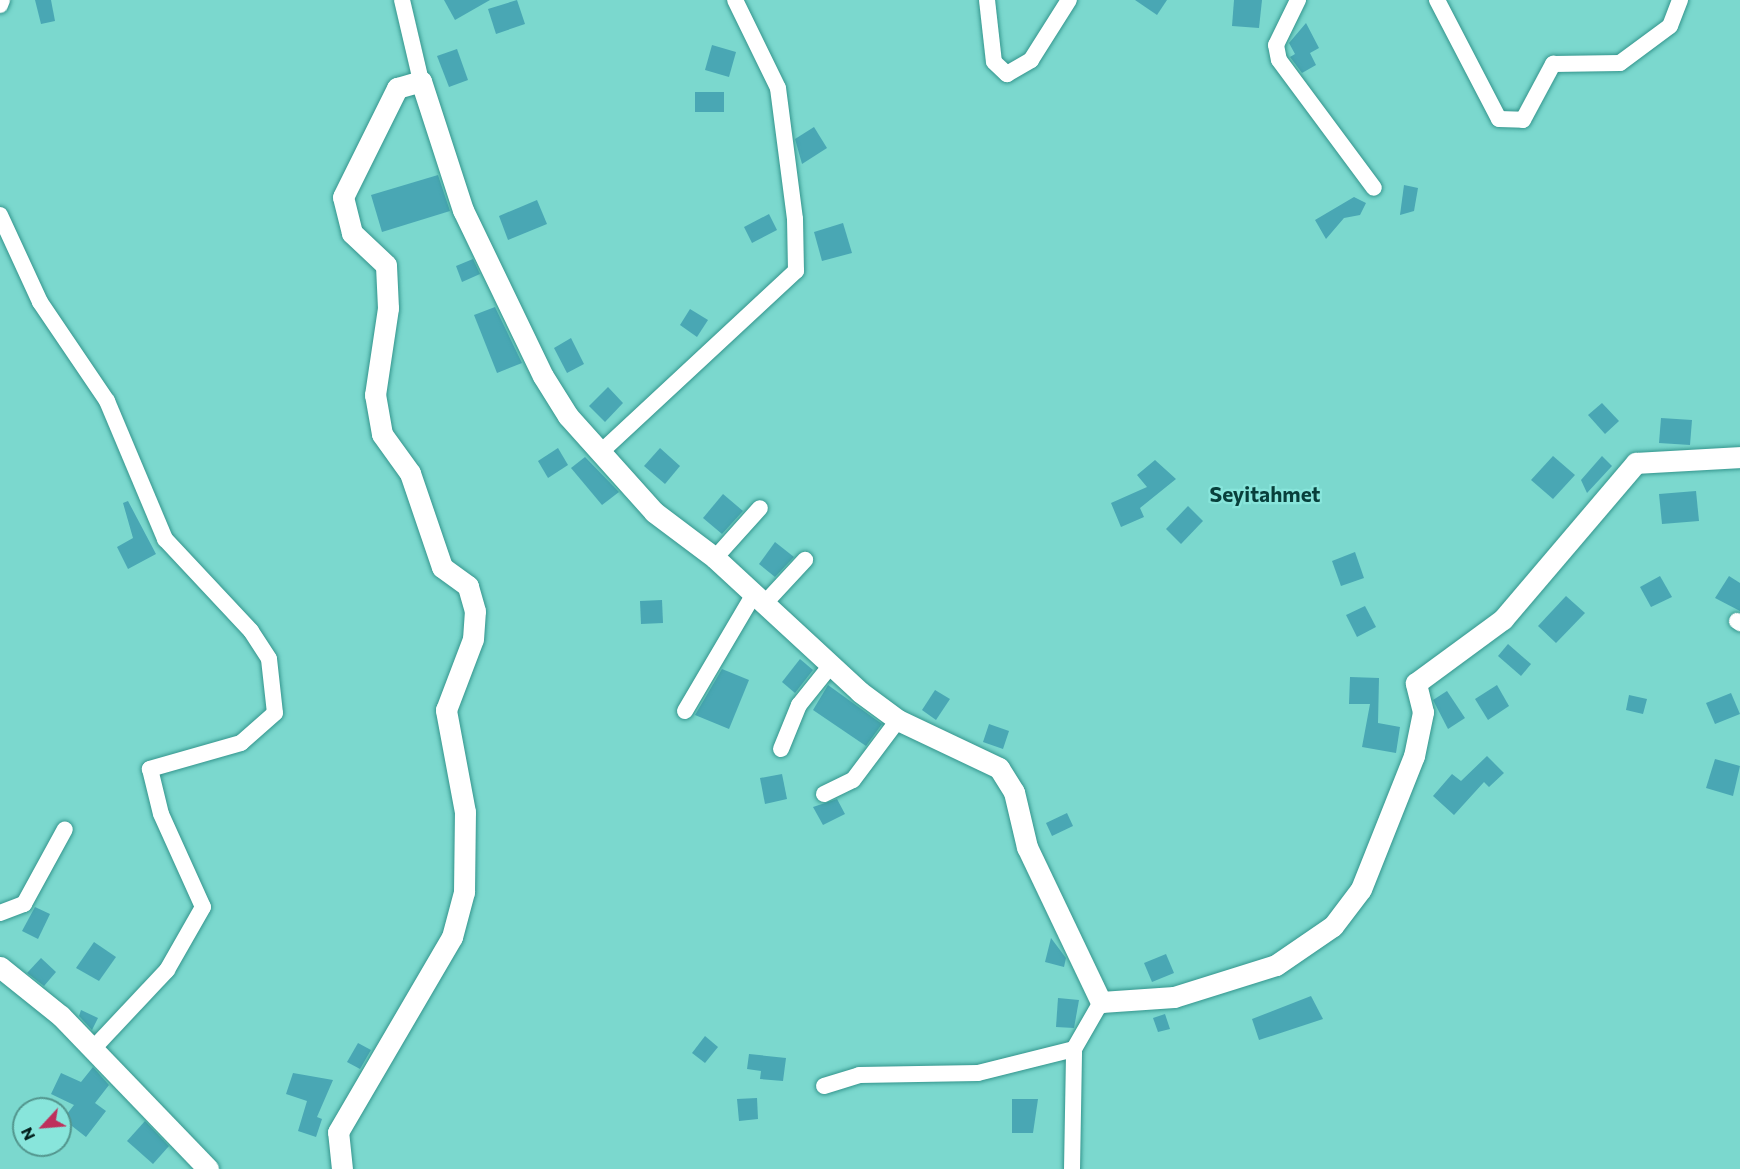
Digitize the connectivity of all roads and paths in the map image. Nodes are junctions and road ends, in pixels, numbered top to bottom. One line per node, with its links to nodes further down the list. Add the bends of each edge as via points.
1 (2, 0): 9 (street)
2 (402, 0): 10 (street)
3 (735, 0): 13 (street, via 778,88 796,271)
4 (987, 0): 5 (street, via 994,62 1007,74 1020,72 1031,60)
5 (1069, 0)
6 (1437, 0): 7 (street, via 1499,119 1523,120 1554,64 1620,63 1670,26)
7 (1680, 0)
8 (1291, 2): 11 (street, via 1276,45 1279,60)
9 (0, 5)
10 (421, 81): 13 (street, via 463,210 512,314 568,416); 32 (street, via 397,88 343,197 352,233 386,265 388,308 375,395 382,434 410,473 442,567 468,586 475,611 473,639 446,710 465,812 464,892 452,937 338,1132)
11 (1374, 188)
12 (0, 215): 29 (street, via 40,302 106,401 165,539 251,631 270,670 275,713 241,743 150,770 161,814 203,907 167,970)
13 (602, 451): 16 (street, via 654,512)
14 (1740, 457): 27 (street, via 1636,464 1503,620 1416,683 1423,712 1414,756 1361,889 1333,926 1276,965 1174,997)
15 (760, 508): 16 (street)
16 (715, 558): 18 (street)
17 (805, 560): 18 (street)
18 (759, 598): 19 (street); 20 (street)
19 (831, 665): 21 (street); 22 (street, via 799,705)
20 (685, 711)
21 (898, 720): 23 (street, via 854,780); 27 (street, via 999,768 1014,792 1027,847)
22 (781, 749)
23 (824, 794)
24 (65, 829): 25 (street, via 24,904)
25 (0, 913)
26 (0, 967): 29 (street, via 61,1016)
27 (1101, 1002): 28 (street)
28 (1074, 1049): 30 (street, via 978,1073 859,1075); 33 (street)
29 (92, 1050): 31 (street)
30 (824, 1086)
31 (208, 1169)
32 (342, 1169)
33 (1072, 1169)

